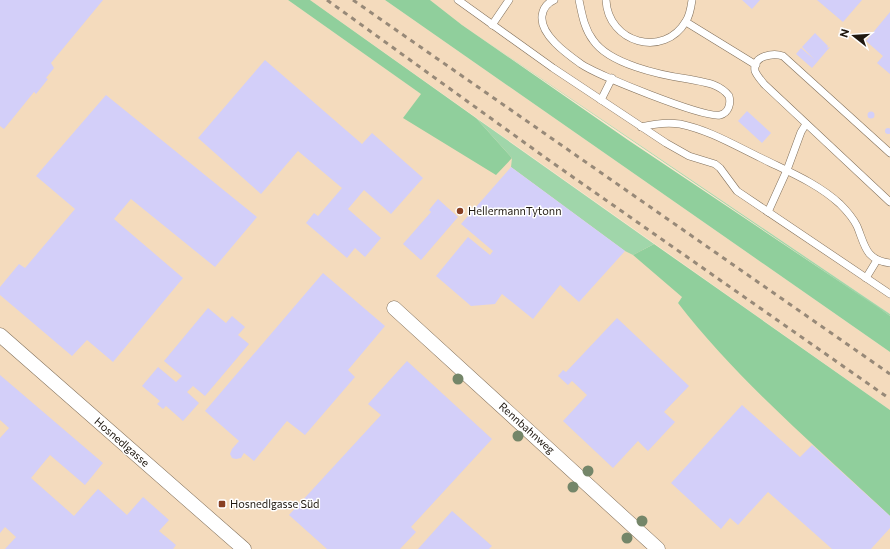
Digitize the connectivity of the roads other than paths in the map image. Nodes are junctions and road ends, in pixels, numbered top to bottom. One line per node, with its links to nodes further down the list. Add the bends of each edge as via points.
1 (458, 0): 8 (lane)
2 (509, 0): 8 (lane)
3 (554, 0): 10 (lane, via 546,5 542,15 543,24 550,36 582,65)
4 (579, 0): 10 (lane, via 586,28 594,41 608,54 642,68 713,84 726,91 730,96 730,103 724,113 708,115)
5 (692, 0): 7 (lane)
6 (605, 1): 7 (lane, via 609,17 617,30 627,37 648,43 662,41 676,34)
7 (686, 22): 9 (lane)
8 (492, 25): 11 (lane)
9 (756, 65): 12 (lane, via 755,71 764,84); 14 (lane, via 760,59 771,54 783,56)
10 (612, 78): 11 (lane)
11 (601, 100): 13 (lane)
12 (806, 124): 15 (lane); 16 (lane)
13 (641, 127): 15 (lane, via 678,124 706,131); 17 (lane, via 682,153 708,161 720,168 737,191)
14 (890, 153)
15 (787, 170): 17 (lane); 18 (lane, via 824,191 840,205 856,224 868,252)
16 (890, 202)
17 (768, 212): 20 (lane)
18 (877, 260): 19 (lane); 20 (lane)
19 (890, 263)
20 (866, 278): 21 (lane)
21 (890, 294)
22 (394, 308): 25 (street, Rennbahnweg)
23 (0, 335): 24 (street, Hosnedlgasse)
24 (244, 549)
25 (658, 549)

